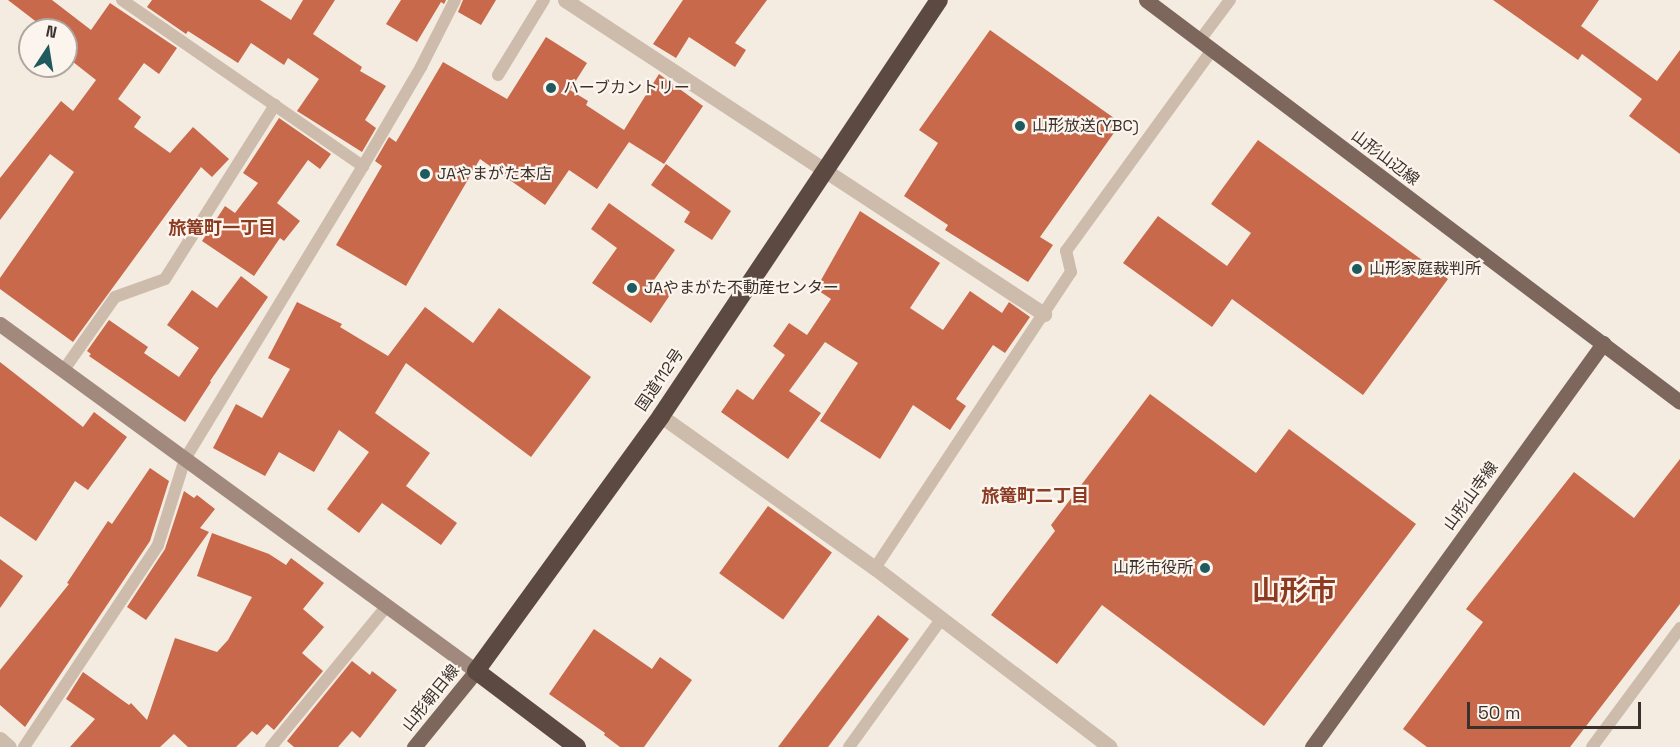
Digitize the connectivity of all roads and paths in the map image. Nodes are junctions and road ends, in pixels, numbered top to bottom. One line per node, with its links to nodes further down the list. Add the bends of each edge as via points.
1 (122, 0): 10 (lane)
2 (455, 0): 11 (lane)
3 (544, 0): 9 (lane)
4 (565, 0): 12 (street)
5 (939, 0): 12 (highway, 国道112号)
6 (1146, 0): 8 (main road, 山形山辺線)
7 (1230, 0): 8 (lane)
8 (1206, 45): 13 (lane, via 1066,251 1071,272); 15 (main road, 山形山辺線)
9 (498, 75)
10 (275, 105): 11 (lane); 16 (lane, via 165,279 115,297)
11 (363, 166): 19 (lane)
12 (825, 171): 13 (street); 18 (highway, 国道112号)
13 (1044, 314): 20 (lane)
14 (0, 324): 16 (street)
15 (1604, 343): 17 (main road); 33 (main road, 山形山寺線)
16 (63, 371): 19 (street)
17 (1680, 402)
18 (661, 416): 20 (street); 24 (highway, 国道112号)
19 (185, 459): 21 (street); 27 (lane, via 158,545)
20 (874, 568): 22 (street)
21 (386, 607): 24 (street); 28 (lane)
22 (942, 618): 31 (lane); 32 (street)
23 (1680, 627): 34 (lane)
24 (476, 672): 29 (main road, 山形朝日線); 30 (highway)
25 (0, 739): 26 (street)
26 (9, 747)
27 (24, 747)
28 (271, 747)
29 (414, 747)
30 (577, 747)
31 (849, 747)
32 (1110, 747)
33 (1312, 747)
34 (1592, 747)

